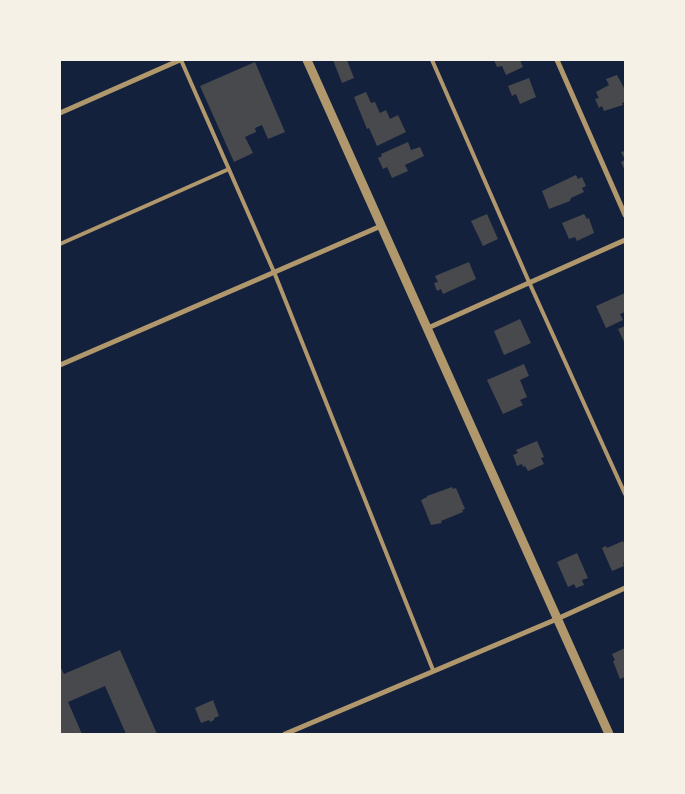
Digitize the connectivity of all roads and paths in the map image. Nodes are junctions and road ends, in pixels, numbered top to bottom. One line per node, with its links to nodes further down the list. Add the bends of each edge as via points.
1 (181, 60): 5 (street); 6 (lane)
2 (307, 60): 8 (street)
3 (432, 60): 12 (lane)
4 (557, 60): 7 (street)
5 (60, 113)
6 (229, 169): 10 (lane); 11 (lane)
7 (625, 215)
8 (381, 226): 11 (street); 13 (street)
9 (625, 240): 12 (street)
10 (60, 244)
11 (274, 272): 14 (street); 18 (lane)
12 (530, 282): 13 (street); 15 (lane)
13 (428, 328): 17 (street)
14 (60, 365)
15 (625, 494)
16 (625, 588): 17 (street)
17 (557, 619): 18 (street); 20 (street)
18 (433, 670): 19 (street)
19 (285, 734)
20 (609, 734)

